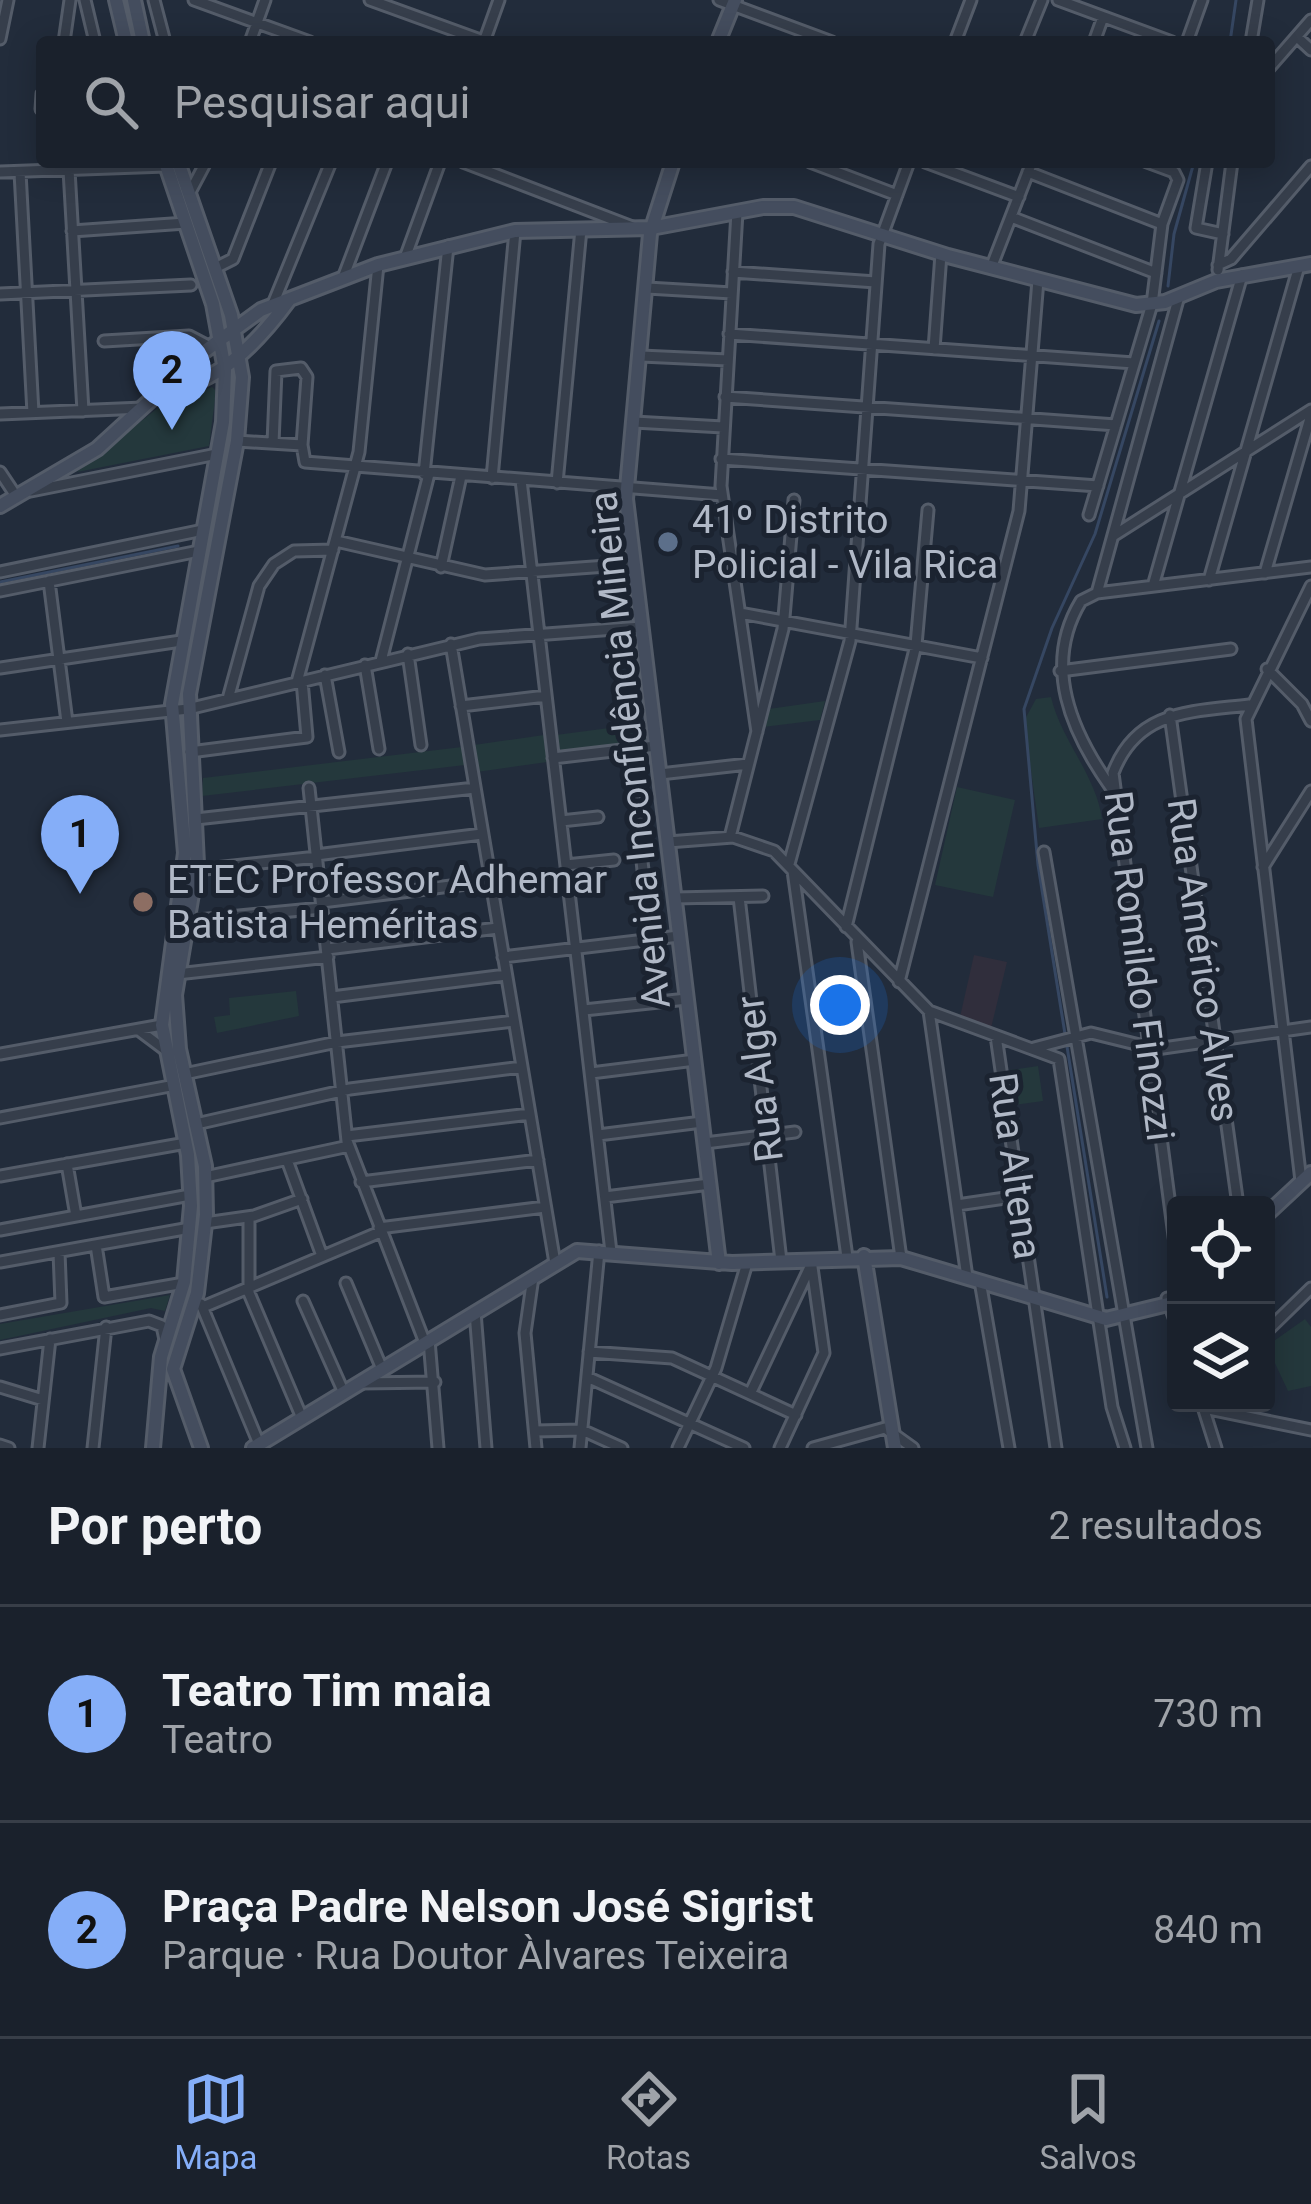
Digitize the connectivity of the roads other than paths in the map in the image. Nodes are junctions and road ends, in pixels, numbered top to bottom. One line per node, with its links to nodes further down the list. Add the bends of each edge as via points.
1 (8, 0): 40 (street)
2 (70, 0): 22 (street)
3 (85, 0): 23 (street)
4 (116, 0): 24 (main road)
5 (134, 0): 25 (main road)
6 (154, 0): 26 (street)
7 (194, 0): 21 (street)
8 (265, 0): 21 (street)
9 (370, 0): 18 (street)
10 (411, 0): 18 (street)
11 (500, 0): 30 (street)
12 (970, 0): 33 (street)
13 (1042, 0): 34 (street)
14 (1058, 0): 19 (street)
15 (1202, 0): 37 (street)
16 (1258, 0): 38 (street)
17 (729, 2): 31 (main road); 32 (street)
18 (406, 13): 29 (street)
19 (1103, 17): 35 (street); 36 (street)
20 (1311, 20): 39 (street)
21 (257, 22): 27 (street); 28 (street)
22 (65, 36)
23 (94, 36)
24 (125, 36)
25 (142, 36)
26 (163, 36)
27 (252, 36)
28 (294, 36)
29 (469, 36)
30 (487, 36)
31 (720, 36)
32 (817, 36)
33 (957, 36)
34 (1027, 36)
35 (1096, 36)
36 (1154, 36)
37 (1188, 36)
38 (1251, 36)
39 (1297, 38): 41 (street); 42 (street)
40 (0, 39)
41 (1311, 50)
42 (1275, 62)
43 (1311, 166): 86 (street)
44 (98, 168): 62 (street)
45 (171, 168): 71 (main road)
46 (173, 168): 65 (main road)
47 (203, 168): 65 (street)
48 (269, 168): 89 (street, via 233,259)
49 (329, 168): 106 (street)
50 (384, 168): 94 (street)
51 (438, 168): 85 (street)
52 (480, 168): 68 (street)
53 (671, 168): 75 (main road, Avenida Inconfidência Mineira)
54 (826, 168): 66 (street)
55 (907, 168): 66 (street)
56 (941, 168): 67 (street)
57 (1030, 168): 67 (street)
58 (1032, 168): 72 (street)
59 (1163, 168): 72 (street, via 1174,172 1177,186)
60 (1210, 168): 80 (street, via 1196,228)
61 (1231, 168): 80 (street)
62 (69, 170): 64 (street); 78 (street)
63 (0, 172): 64 (street)
64 (20, 172): 101 (street)
65 (189, 194): 89 (main road)
66 (897, 195): 81 (street)
67 (1019, 197): 70 (street)
68 (601, 212): 74 (street); 77 (street)
69 (737, 212): 75 (main road); 81 (main road, via 794,207); 91 (street)
70 (1011, 217): 90 (street); 92 (street)
71 (187, 224): 78 (street); 113 (main road)
72 (1162, 224): 92 (street)
73 (619, 228): 74 (main road); 77 (main road); 83 (main road)
74 (635, 228): 75 (main road)
75 (651, 228): 83 (main road, Avenida Inconfidência Mineira)
76 (581, 229): 77 (main road); 79 (main road); 149 (street)
77 (600, 229)
78 (72, 231): 100 (street)
79 (515, 231): 82 (main road); 146 (street)
80 (1222, 234): 86 (street)
81 (882, 236): 84 (main road); 97 (street)
82 (448, 246): 85 (main road); 144 (street)
83 (650, 248): 99 (main road, Avenida Inconfidência Mineira)
84 (941, 254): 90 (main road); 114 (street)
85 (404, 258): 88 (main road)
86 (1219, 265): 96 (street)
87 (1305, 265): 93 (main road); 137 (street)
88 (378, 266): 94 (main road); 140 (street)
89 (215, 268): 108 (main road)
90 (991, 268): 95 (main road)
91 (733, 272): 97 (street); 102 (street)
92 (1156, 273): 107 (street)
93 (1241, 275): 96 (main road); 153 (street)
94 (343, 278): 105 (main road)
95 (1038, 280): 107 (main road); 116 (street)
96 (1216, 281): 104 (main road)
97 (876, 282): 112 (street)
98 (191, 285): 100 (street)
99 (646, 288): 102 (street); 115 (main road, Avenida Inconfidência Mineira)
100 (75, 292): 101 (street); 126 (street)
101 (27, 293): 103 (street); 128 (street)
102 (732, 293): 109 (street)
103 (0, 294)
104 (1179, 296): 107 (main road); 161 (street)
105 (290, 298): 106 (main road); 110 (main road)
106 (273, 304): 108 (main road)
107 (1152, 304): 119 (street)
108 (240, 323): 110 (main road, via 261,321); 113 (main road); 117 (main road)
109 (729, 334): 112 (street); 118 (street)
110 (260, 339): 117 (main road)
111 (104, 341): 113 (street, via 190,336)
112 (872, 345): 114 (street); 124 (street)
113 (211, 346): 120 (main road); 121 (main road, via 197,369); 122 (main road)
114 (934, 349): 116 (street)
115 (640, 356): 118 (street); 131 (main road, Avenida Inconfidência Mineira)
116 (1032, 356): 119 (street); 130 (street)
117 (240, 359): 120 (main road); 134 (main road)
118 (728, 360): 123 (street)
119 (1134, 363): 132 (street)
120 (225, 370): 121 (main road); 138 (main road)
121 (206, 380): 122 (main road)
122 (155, 396): 125 (main road)
123 (725, 397): 124 (street); 133 (street)
124 (867, 407): 130 (street); 142 (street)
125 (143, 408): 126 (street); 141 (main road)
126 (82, 411): 128 (street)
127 (1311, 412): 137 (street); 170 (street)
128 (33, 413): 129 (street)
129 (0, 414)
130 (1028, 418): 132 (street); 148 (street)
131 (634, 422): 133 (street); 152 (main road, Avenida Inconfidência Mineira)
132 (1115, 425): 151 (street)
133 (723, 428): 139 (street)
134 (237, 441): 135 (street); 190 (main road)
135 (273, 442): 136 (street); 136 (street, via 276,371 302,368)
136 (302, 445): 140 (street, via 305,462)
137 (1247, 447): 153 (street); 171 (street)
138 (218, 454): 150 (street); 160 (main road)
139 (721, 459): 142 (street); 155 (street)
140 (356, 467): 144 (street); 162 (street)
141 (67, 469): 150 (street); 154 (main road)
142 (863, 469): 148 (street); 181 (street)
143 (0, 472): 154 (street)
144 (427, 474): 145 (street); 164 (street)
145 (461, 476): 146 (street); 166 (street)
146 (492, 478): 147 (street)
147 (521, 480): 149 (street); 168 (street)
148 (1024, 481): 151 (street); 187 (street)
149 (557, 483): 152 (street)
150 (76, 485): 154 (street)
151 (1098, 486): 159 (street)
152 (627, 489): 155 (street); 165 (main road, Avenida Inconfidência Mineira)
153 (1180, 493): 161 (street); 173 (street)
154 (21, 494): 157 (main road)
155 (722, 495): 177 (street)
156 (794, 500): 178 (street)
157 (0, 506)
158 (928, 510): 184 (street)
159 (1089, 515)
160 (203, 530): 163 (main road); 169 (street)
161 (1111, 537): 176 (street)
162 (334, 545): 164 (street); 196 (street); 198 (street, via 294,550 265,576)
163 (199, 551): 172 (street); 182 (main road)
164 (408, 558): 166 (street); 189 (street)
165 (634, 564): 168 (street); 179 (main road, Avenida Inconfidência Mineira)
166 (441, 567): 168 (street)
167 (1311, 568): 170 (street)
168 (531, 571): 180 (street)
169 (0, 572)
170 (1265, 573): 171 (street)
171 (1209, 580): 173 (street)
172 (49, 581): 175 (street); 188 (street)
173 (1153, 586): 176 (street)
174 (1311, 586): 193 (street)
175 (0, 591)
176 (1097, 593): 194 (street, via 1078,605)
177 (740, 613): 178 (street); 207 (street)
178 (784, 621): 181 (street); 207 (street)
179 (642, 627): 180 (street); 209 (main road, Avenida Inconfidência Mineira)
180 (538, 632): 183 (street); 197 (street)
181 (851, 633): 184 (street); 234 (street)
182 (181, 641): 188 (street); 190 (main road); 202 (main road)
183 (452, 644): 186 (street); 199 (street)
184 (916, 645): 187 (street); 245 (street)
185 (1231, 649): 194 (street)
186 (407, 655): 189 (street); 208 (street)
187 (982, 658): 254 (street)
188 (60, 660): 192 (street); 205 (street)
189 (381, 661): 191 (street)
190 (194, 664): 201 (main road)
191 (365, 665): 195 (street); 210 (street)
192 (0, 668)
193 (1267, 669): 200 (street); 204 (street)
194 (1060, 670): 219 (street, via 1064,698)
195 (325, 675): 196 (street); 212 (street)
196 (299, 681): 198 (street); 211 (street, via 307,737)
197 (546, 696): 199 (street); 213 (street)
198 (228, 699): 201 (street)
199 (461, 706): 218 (street)
200 (1249, 706): 203 (street); 235 (street)
201 (188, 709): 202 (street); 211 (main road)
202 (172, 711): 205 (street); 239 (main road, via 184,831)
203 (1170, 715): 219 (street, Rua Romildo Finozzi, via 1130,739); 267 (street, Rua Américo Alves)
204 (1311, 721)
205 (67, 722): 206 (street)
206 (0, 730)
207 (757, 733): 214 (street)
208 (421, 745)
209 (656, 746): 213 (street); 215 (main road, Avenida Inconfidência Mineira)
210 (380, 749)
211 (190, 752): 223 (main road)
212 (339, 752)
213 (554, 758): 224 (street)
214 (748, 764): 215 (street); 228 (street)
215 (660, 774): 225 (main road, Avenida Inconfidência Mineira)
216 (633, 781): 226 (street)
217 (309, 788): 221 (street)
218 (475, 788): 221 (street); 227 (street)
219 (1112, 789): 269 (street, Rua Romildo Finozzi)
220 (1311, 790): 235 (street)
221 (311, 808): 223 (street); 231 (street)
222 (598, 817): 224 (street)
223 (196, 819): 236 (main road)
224 (561, 821): 233 (street)
225 (666, 826): 226 (street); 229 (main road, Avenida Inconfidência Mineira)
226 (638, 830): 237 (street)
227 (482, 834): 231 (street); 238 (street)
228 (730, 837): 229 (street); 234 (street, via 764,846)
229 (668, 842): 242 (main road, Avenida Inconfidência Mineira)
230 (1044, 852): 265 (street)
231 (317, 856): 236 (street); 243 (street)
232 (614, 860): 233 (street)
233 (566, 865): 249 (street)
234 (791, 866): 245 (street); 316 (street)
235 (1263, 867): 263 (street)
236 (196, 870): 244 (main road)
237 (644, 879)
238 (490, 881): 243 (street); 246 (street)
239 (180, 888): 244 (main road); 260 (main road)
240 (763, 896): 241 (street)
241 (739, 897): 242 (street); 284 (street, Rua Alger)
242 (675, 898): 247 (main road, Avenida Inconfidência Mineira)
243 (322, 905): 244 (street); 250 (street)
244 (190, 913): 252 (main road)
245 (845, 927): 248 (street)
246 (498, 928): 250 (street); 251 (street)
247 (680, 936): 249 (street); 256 (main road, Avenida Inconfidência Mineira)
248 (857, 939): 254 (street); 317 (street)
249 (576, 947): 251 (street); 257 (street)
250 (327, 953): 252 (street); 255 (street)
251 (503, 957): 253 (street)
252 (177, 974): 275 (main road)
253 (506, 975): 255 (street); 259 (street)
254 (899, 982): 258 (street)
255 (332, 997): 266 (street)
256 (687, 999): 257 (street); 272 (main road, Avenida Inconfidência Mineira)
257 (584, 1010): 274 (street)
258 (929, 1011): 264 (street); 302 (street)
259 (514, 1021): 266 (street); 273 (street)
260 (162, 1025): 262 (street); 270 (main road)
261 (1311, 1027): 263 (street)
262 (140, 1031): 270 (street); 271 (street)
263 (1283, 1031): 267 (street); 293 (street)
264 (996, 1036): 268 (street); 297 (street, Rua Altena)
265 (1078, 1037): 268 (street); 269 (street); 337 (street)
266 (337, 1042): 275 (street); 277 (street)
267 (1215, 1042): 269 (street); 299 (street, Rua Américo Alves)
268 (1034, 1048): 336 (street, via 1061,1065)
269 (1148, 1048): 298 (street, Rua Romildo Finozzi)
270 (164, 1049): 276 (main road)
271 (0, 1054)
272 (695, 1060): 274 (street); 280 (main road, Avenida Inconfidência Mineira)
273 (522, 1067): 277 (street); 278 (street)
274 (591, 1073): 283 (street)
275 (184, 1074): 281 (main road)
276 (170, 1086): 279 (street); 286 (main road)
277 (342, 1091): 281 (street); 285 (street)
278 (530, 1114): 285 (street); 289 (street)
279 (0, 1118)
280 (702, 1122): 283 (street); 287 (main road, Avenida Inconfidência Mineira)
281 (196, 1124): 292 (main road)
282 (795, 1132): 284 (street)
283 (598, 1135): 300 (street)
284 (766, 1136): 287 (street); 318 (street, Rua Alger)
285 (348, 1141): 288 (street); 294 (street)
286 (186, 1143): 290 (street); 296 (main road)
287 (705, 1143): 295 (main road, Avenida Inconfidência Mineira)
288 (287, 1160): 292 (street); 301 (street)
289 (538, 1160): 294 (street); 304 (street)
290 (67, 1165): 291 (street); 305 (street)
291 (0, 1176)
292 (205, 1177): 307 (main road)
293 (1306, 1177): 303 (main road)
294 (361, 1182): 310 (street)
295 (710, 1184): 300 (street); 321 (main road, Avenida Inconfidência Mineira)
296 (190, 1195): 305 (street); 308 (main road)
297 (1019, 1196): 302 (street); 330 (street, Rua Altena)
298 (1168, 1196)
299 (1237, 1196)
300 (605, 1197): 313 (street)
301 (302, 1199): 306 (street); 314 (street)
302 (957, 1205): 325 (street)
303 (1275, 1206)
304 (545, 1207): 310 (street); 320 (street)
305 (76, 1216): 309 (street)
306 (249, 1217): 307 (street); 328 (street)
307 (205, 1223): 331 (main road)
308 (190, 1228): 311 (street); 326 (main road)
309 (0, 1230)
310 (380, 1230): 314 (street); 343 (street)
311 (96, 1245): 312 (street); 326 (street, via 104,1297)
312 (59, 1252): 319 (street); 335 (street, via 61,1303)
313 (605, 1252): 320 (main road, via 574,1252); 321 (main road); 345 (street)
314 (322, 1256): 328 (street)
315 (864, 1256): 316 (main road); 317 (main road); 360 (main road)
316 (847, 1257): 322 (main road)
317 (901, 1258): 325 (main road)
318 (781, 1261): 322 (main road); 323 (main road)
319 (0, 1262)
320 (555, 1263): 324 (main road)
321 (719, 1263): 323 (main road)
322 (811, 1263): 353 (street); 357 (street, via 824,1353)
323 (747, 1264): 348 (street)
324 (533, 1277): 334 (main road); 363 (street, via 525,1333)
325 (973, 1279): 330 (main road); 382 (street)
326 (184, 1282): 342 (main road)
327 (346, 1282): 346 (street)
328 (249, 1288): 331 (street); 358 (street)
329 (1311, 1288): 338 (street)
330 (1038, 1298): 336 (main road); 383 (street, Rua Altena)
331 (200, 1300): 364 (main road, via 174,1376); 367 (street)
332 (303, 1300): 352 (street)
333 (1167, 1302): 337 (main road)
334 (475, 1312): 343 (main road); 373 (street)
335 (0, 1315)
336 (1099, 1315): 337 (main road); 340 (street)
337 (1124, 1320): 340 (street); 385 (street)
338 (1275, 1323)
339 (106, 1327): 341 (street); 342 (street, via 155,1322); 370 (street)
340 (1102, 1334): 384 (street)
341 (50, 1339): 344 (street); 354 (street)
342 (165, 1340): 371 (main road)
343 (427, 1341): 346 (main road); 349 (street)
344 (0, 1349)
345 (590, 1352): 347 (street); 348 (street, via 665,1357)
346 (382, 1369): 350 (main road)
347 (587, 1377): 359 (street); 361 (street)
348 (712, 1377): 353 (street); 359 (street)
349 (435, 1382): 350 (street); 372 (street)
350 (361, 1383): 352 (main road)
351 (0, 1387): 354 (street)
352 (344, 1393): 358 (main road)
353 (750, 1394): 357 (street)
354 (43, 1400): 369 (street)
355 (1205, 1412): 386 (street)
356 (1230, 1412): 362 (street)
357 (796, 1415): 379 (street)
358 (302, 1418): 367 (main road)
359 (690, 1423): 377 (street); 378 (street)
360 (892, 1429): 366 (street); 380 (main road); 381 (street)
361 (582, 1430): 363 (street); 375 (street); 376 (street)
362 (1311, 1430)
363 (535, 1431): 374 (street)
364 (202, 1444)
365 (0, 1445): 368 (street)
366 (816, 1445)
367 (256, 1446)
368 (10, 1448)
369 (38, 1448)
370 (93, 1448)
371 (153, 1448)
372 (438, 1448)
373 (486, 1448)
374 (536, 1448)
375 (580, 1448)
376 (622, 1448)
377 (678, 1448)
378 (744, 1448)
379 (780, 1448)
380 (895, 1448)
381 (913, 1448)
382 (1010, 1448)
383 (1056, 1448)
384 (1125, 1448)
385 (1147, 1448)
386 (1216, 1448)

